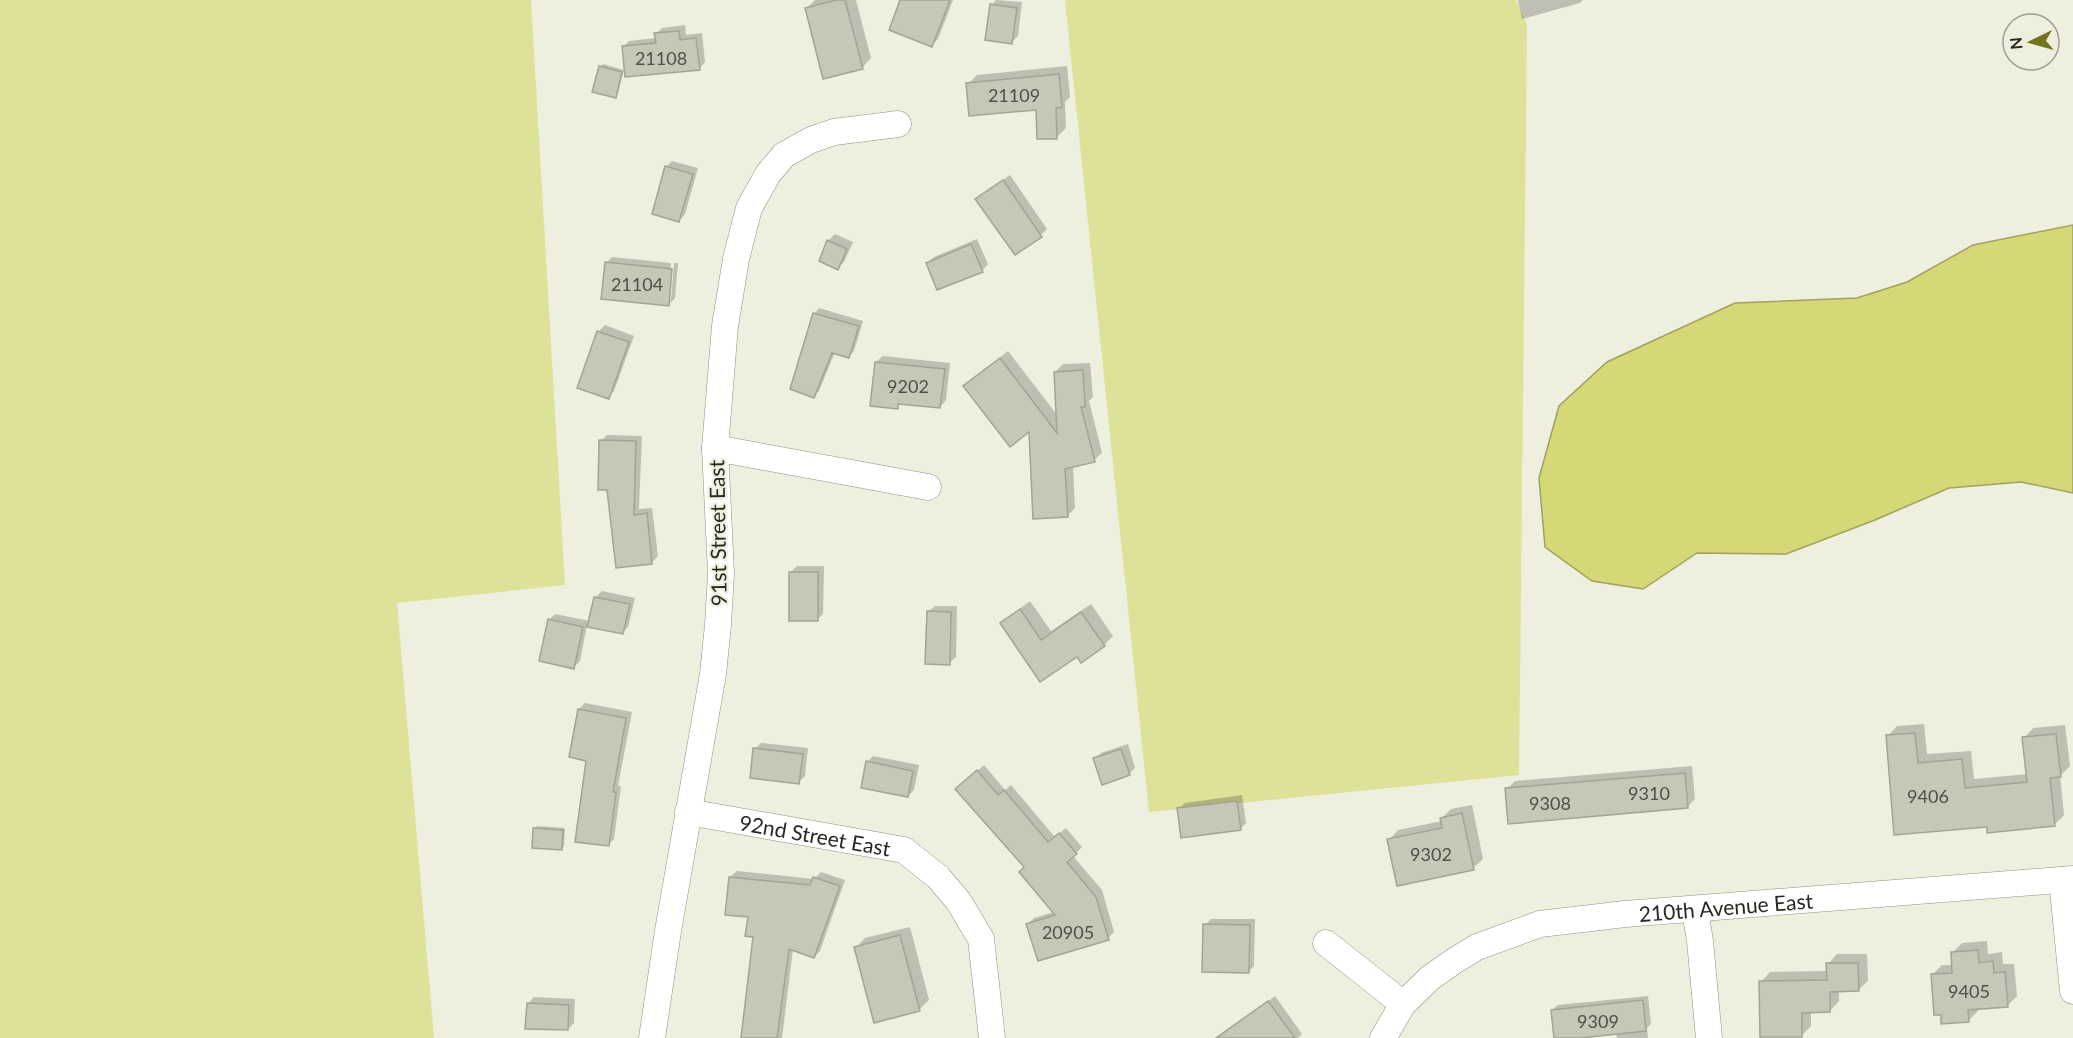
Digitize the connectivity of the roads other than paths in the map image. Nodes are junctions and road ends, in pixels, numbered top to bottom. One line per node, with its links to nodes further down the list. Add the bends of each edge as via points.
1 (897, 124): 2 (street, 91st Street East, via 834,132 811,140 784,155 768,174 749,208 736,260 725,326)
2 (715, 448): 3 (street); 4 (street, 91st Street East, via 721,573 718,625)
3 (928, 487)
4 (688, 812): 10 (street, 91st Street East); 11 (street, 92nd Street East, via 904,850 938,877 959,902 981,939)
5 (2067, 879): 6 (street, 210th Avenue East); 8 (street)
6 (1695, 910): 9 (street, 210th Avenue East, via 1540,924 1478,947 1454,961); 13 (street)
7 (1326, 943): 9 (street)
8 (2073, 991)
9 (1403, 1004): 12 (street, 210th Avenue East)
10 (652, 1038)
11 (993, 1038)
12 (1383, 1038)
13 (1708, 1038)

